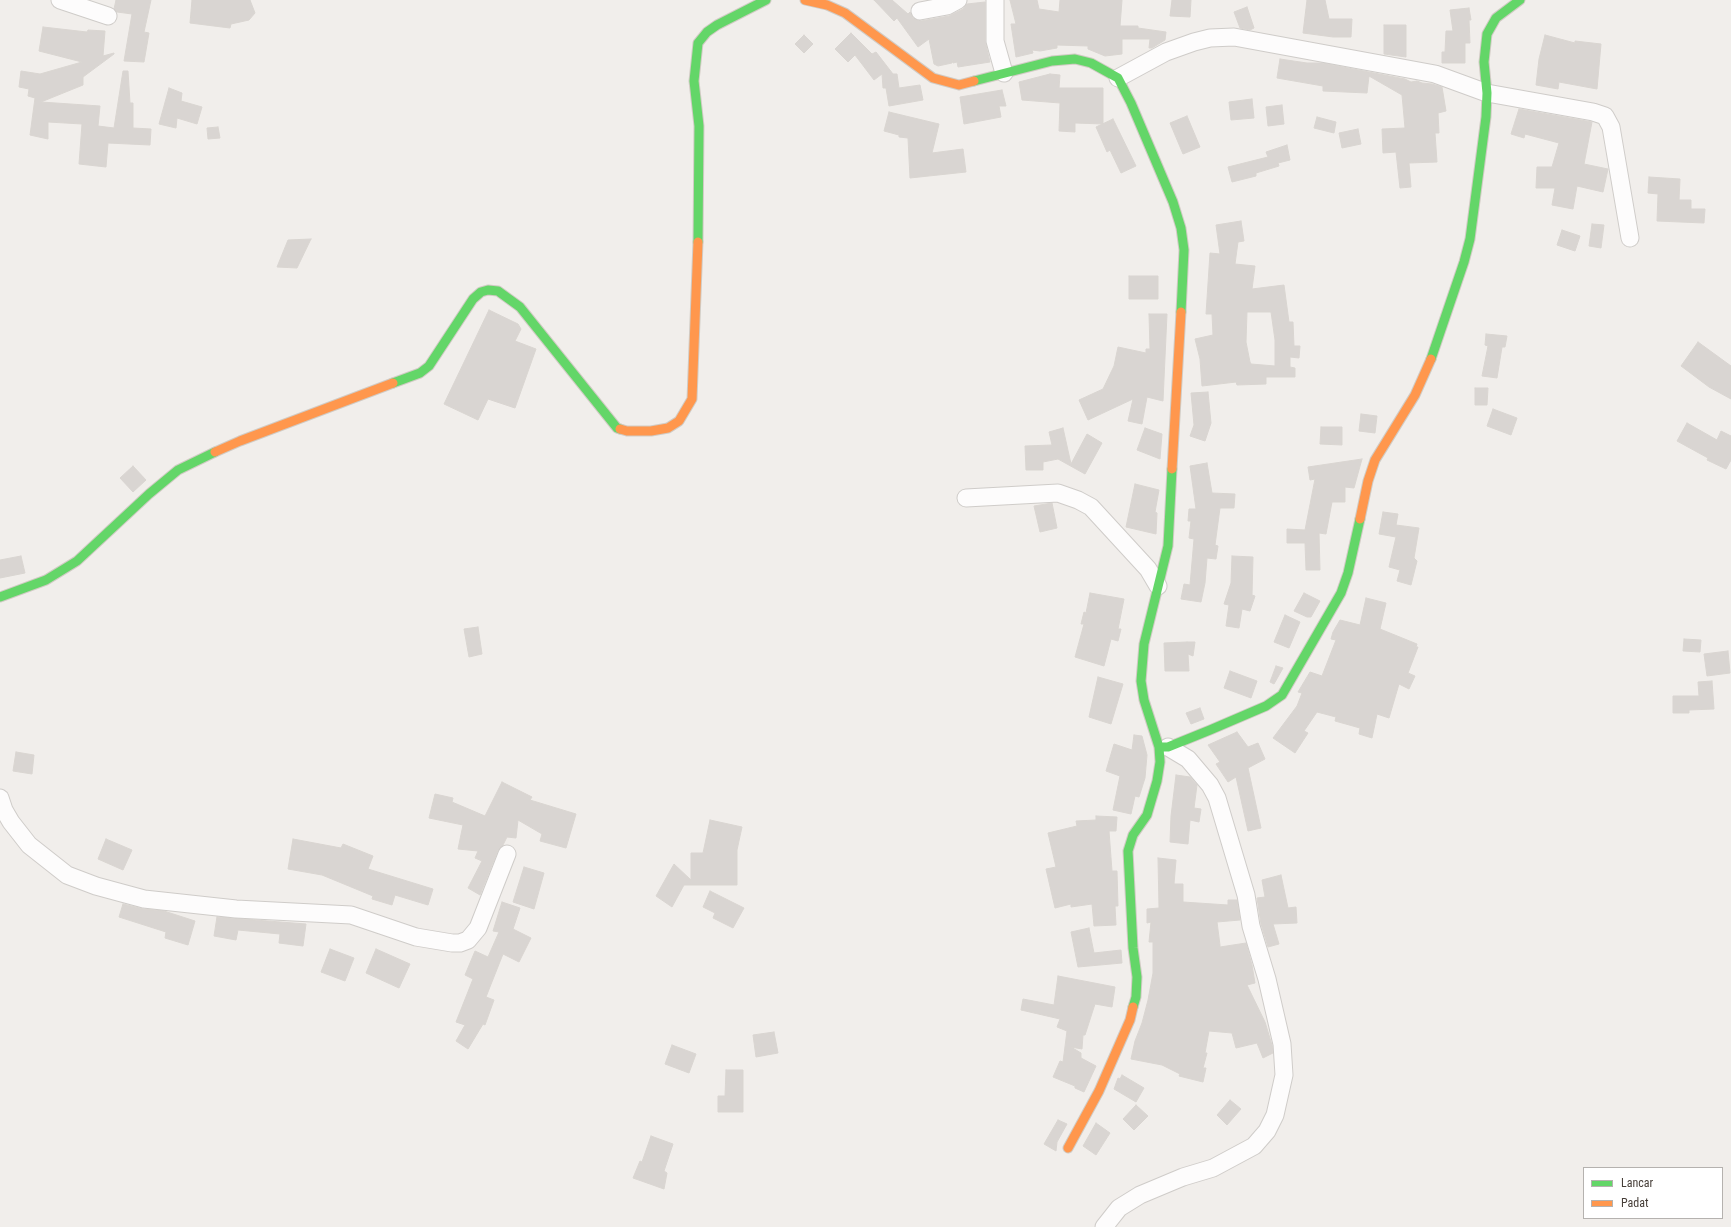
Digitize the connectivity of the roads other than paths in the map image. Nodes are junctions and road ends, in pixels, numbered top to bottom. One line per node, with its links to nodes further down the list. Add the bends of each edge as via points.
1 (60, 0): 8 (street)
2 (766, 0): 15 (street, via 717,25 698,43 694,80 699,126 700,178 694,383 692,399 679,421 668,428 651,430 627,431 617,428 520,307 498,291 488,290 473,299 429,366 420,373 240,441 178,470 77,561 46,580)
3 (805, 0): 9 (street, via 832,6 845,12 933,78 959,85)
4 (958, 0): 7 (street, via 947,6)
5 (995, 0): 9 (street, via 995,41)
6 (1520, 0): 11 (street, via 1496,18 1487,34 1484,62)
7 (920, 11)
8 (108, 16)
9 (1004, 73): 10 (street, via 1052,61 1075,59 1091,63)
10 (1118, 78): 11 (street, via 1166,52 1210,38 1234,37 1435,74); 14 (street, via 1173,202 1184,250 1168,546)
11 (1487, 93): 12 (street, via 1605,116 1611,127); 16 (street, via 1470,239 1464,262 1426,373 1375,460 1366,488 1348,574 1341,593 1282,695 1266,706)
12 (1630, 238)
13 (966, 498): 14 (street, via 1058,493 1078,500 1091,507 1148,569)
14 (1158, 586): 16 (street, via 1144,644 1141,681 1144,700)
15 (0, 597)
16 (1164, 747): 19 (street, via 1147,815 1133,835 1128,851 1137,977 1136,997 1130,1020 1099,1091); 20 (street, via 1188,759 1210,785 1217,798 1246,895 1267,979 1282,1044 1284,1076 1274,1115 1267,1131 1254,1146 1213,1168 1140,1195 1119,1208)
17 (0, 798): 18 (street, via 7,816 29,845 68,875 96,886 152,900 236,909 351,916 416,937 452,943 468,940 478,928)
18 (507, 854)
19 (1068, 1148)
20 (1104, 1227)

